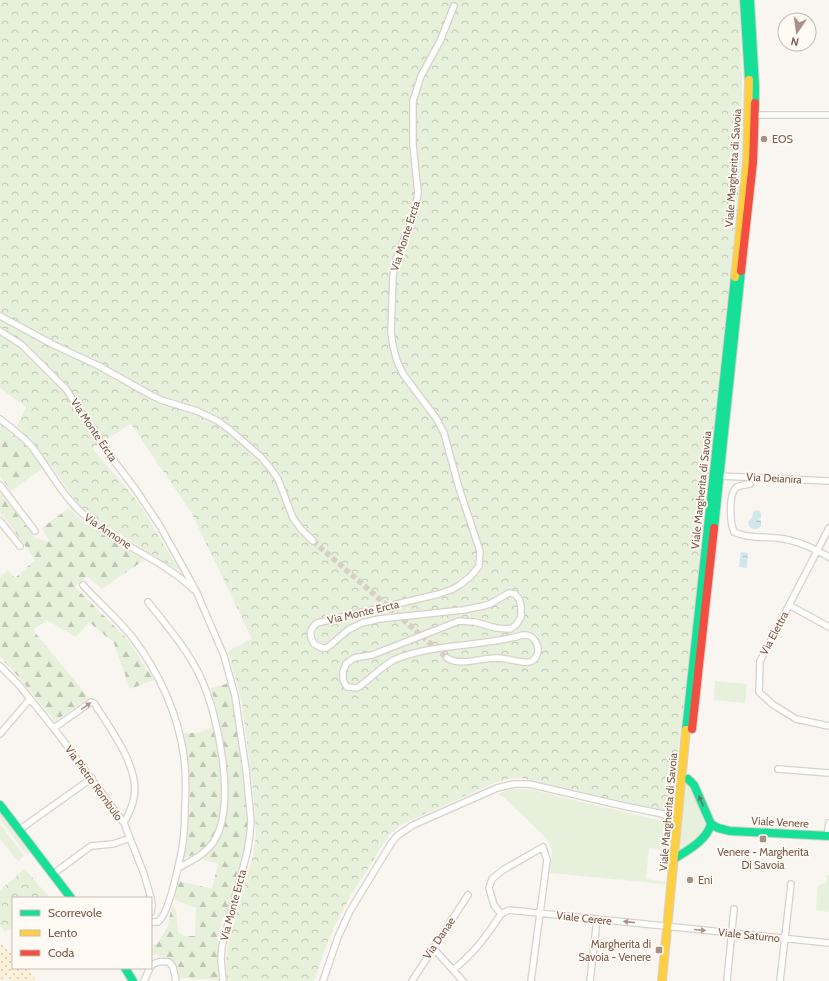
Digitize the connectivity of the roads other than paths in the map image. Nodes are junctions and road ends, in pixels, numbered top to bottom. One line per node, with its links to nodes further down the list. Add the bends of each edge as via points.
1 (744, 0): 34 (street, Viale Margherita di Savoia, via 749,85 747,162)
2 (750, 0): 4 (street, Viale Margherita di Savoia)
3 (454, 6): 25 (street, Via Monte Ercta, via 439,44 420,76 413,101 413,145 418,193 414,215 396,259 392,276 391,332 396,361 444,433 478,545 480,561 471,576 453,589 317,623 313,626 310,636 314,644 327,648 348,630 362,623 463,610 490,604 509,593 517,596 521,612 518,622 510,629 459,621 372,655 354,658 346,664 343,680 347,687 356,688 385,665 419,652 526,635 534,638 537,645 536,658 527,663 506,658 461,662)
4 (755, 115): 5 (street); 9 (street, Viale Margherita di Savoia, via 751,177)
5 (829, 115)
6 (0, 316): 16 (street, via 151,395 218,421 261,457 271,469 280,484 293,518)
7 (0, 331): 21 (street, Via Monte Ercta, via 22,345 66,389 103,446 146,503)
8 (0, 419): 21 (street, Via Annone, via 31,446 81,513 116,538 173,572)
9 (720, 476): 10 (street, Via Deianira); 34 (street, Viale Margherita di Savoia)
10 (829, 481)
11 (750, 484): 18 (street, via 737,487 733,493 731,525 734,532 743,536 789,540)
12 (0, 485): 15 (street)
13 (0, 521): 17 (street)
14 (829, 528): 18 (street, Via Elettra)
15 (35, 531)
16 (313, 541)
17 (20, 546)
18 (817, 551): 19 (street); 23 (street, Via Elettra)
19 (829, 557)
20 (83, 585): 48 (street, via 132,637 154,671 171,706 184,758 186,785 183,838)
21 (197, 593): 71 (street, Via Monte Ercta, via 232,680 250,807 248,854 222,946)
22 (148, 602): 48 (street, via 201,676 214,713 222,756 224,797 220,829 206,851)
23 (789, 605): 24 (street); 28 (street, Via Elettra, via 760,661 759,692 772,704 796,719)
24 (829, 627)
25 (447, 658)
26 (0, 666): 27 (street, Via Pietro Rombulo)
27 (30, 699): 29 (street, Via Pietro Rombulo); 30 (street)
28 (829, 726)
29 (54, 728): 33 (street, Via Pietro Rombulo); 38 (street, one-way to 38, via 94,702 122,747 134,779 135,796)
30 (0, 734)
31 (778, 770): 32 (street)
32 (829, 774)
33 (92, 778): 38 (street, Via Pietro Rombulo); 42 (street)
34 (685, 781): 36 (street, Viale Margherita di Savoia); 41 (street, one-way to 34, via 694,785)
35 (0, 805): 42 (street)
36 (678, 812): 37 (street); 40 (street, Viale Margherita di Savoia)
37 (663, 814): 40 (street); 72 (street, via 522,783 497,788 413,825 397,836 355,901 338,937)
38 (124, 823): 46 (street, Via Pietro Rombulo)
39 (829, 823): 45 (street)
40 (677, 824): 47 (street, Viale Margherita di Savoia)
41 (711, 824): 43 (street); 44 (street)
42 (18, 830): 49 (street)
43 (730, 830): 44 (street); 45 (street, Viale Venere)
44 (707, 834): 47 (street)
45 (828, 836)
46 (130, 838): 49 (street, via 114,844 91,846); 53 (street, Via Pietro Rombulo)
47 (676, 856): 59 (street, Viale Margherita di Savoia)
48 (178, 868): 58 (street, via 161,920)
49 (53, 874): 52 (street)
50 (791, 884): 61 (street)
51 (468, 895): 63 (street, Via Danae)
52 (70, 897)
53 (151, 897)
54 (734, 909): 60 (street)
55 (540, 913): 56 (street, Viale Cerere, via 509,910); 56 (street, via 547,860 543,847 492,879 489,888 494,905); 57 (street, Viale Cerere); 75 (street)
56 (501, 914): 67 (street, via 488,934)
57 (597, 919): 59 (street, Viale Cerere, one-way to 57); 76 (street)
58 (152, 922)
59 (668, 927): 60 (street, Viale Saturno, one-way to 60); 77 (street, Viale Margherita di Savoia)
60 (732, 933): 61 (street, Viale Saturno); 78 (street)
61 (785, 938): 62 (street, Viale Saturno); 79 (street)
62 (829, 943)
63 (433, 948): 67 (street); 73 (street, Via Danae)
64 (152, 964): 70 (street, via 169,962 173,967)
65 (126, 969): 68 (street)
66 (149, 969): 69 (street)
67 (453, 970): 74 (street)
68 (133, 981)
69 (144, 981)
70 (176, 981)
71 (222, 981)
72 (323, 981)
73 (412, 981)
74 (463, 981)
75 (531, 981)
76 (590, 981)
77 (662, 981)
78 (727, 981)
79 (780, 981)

